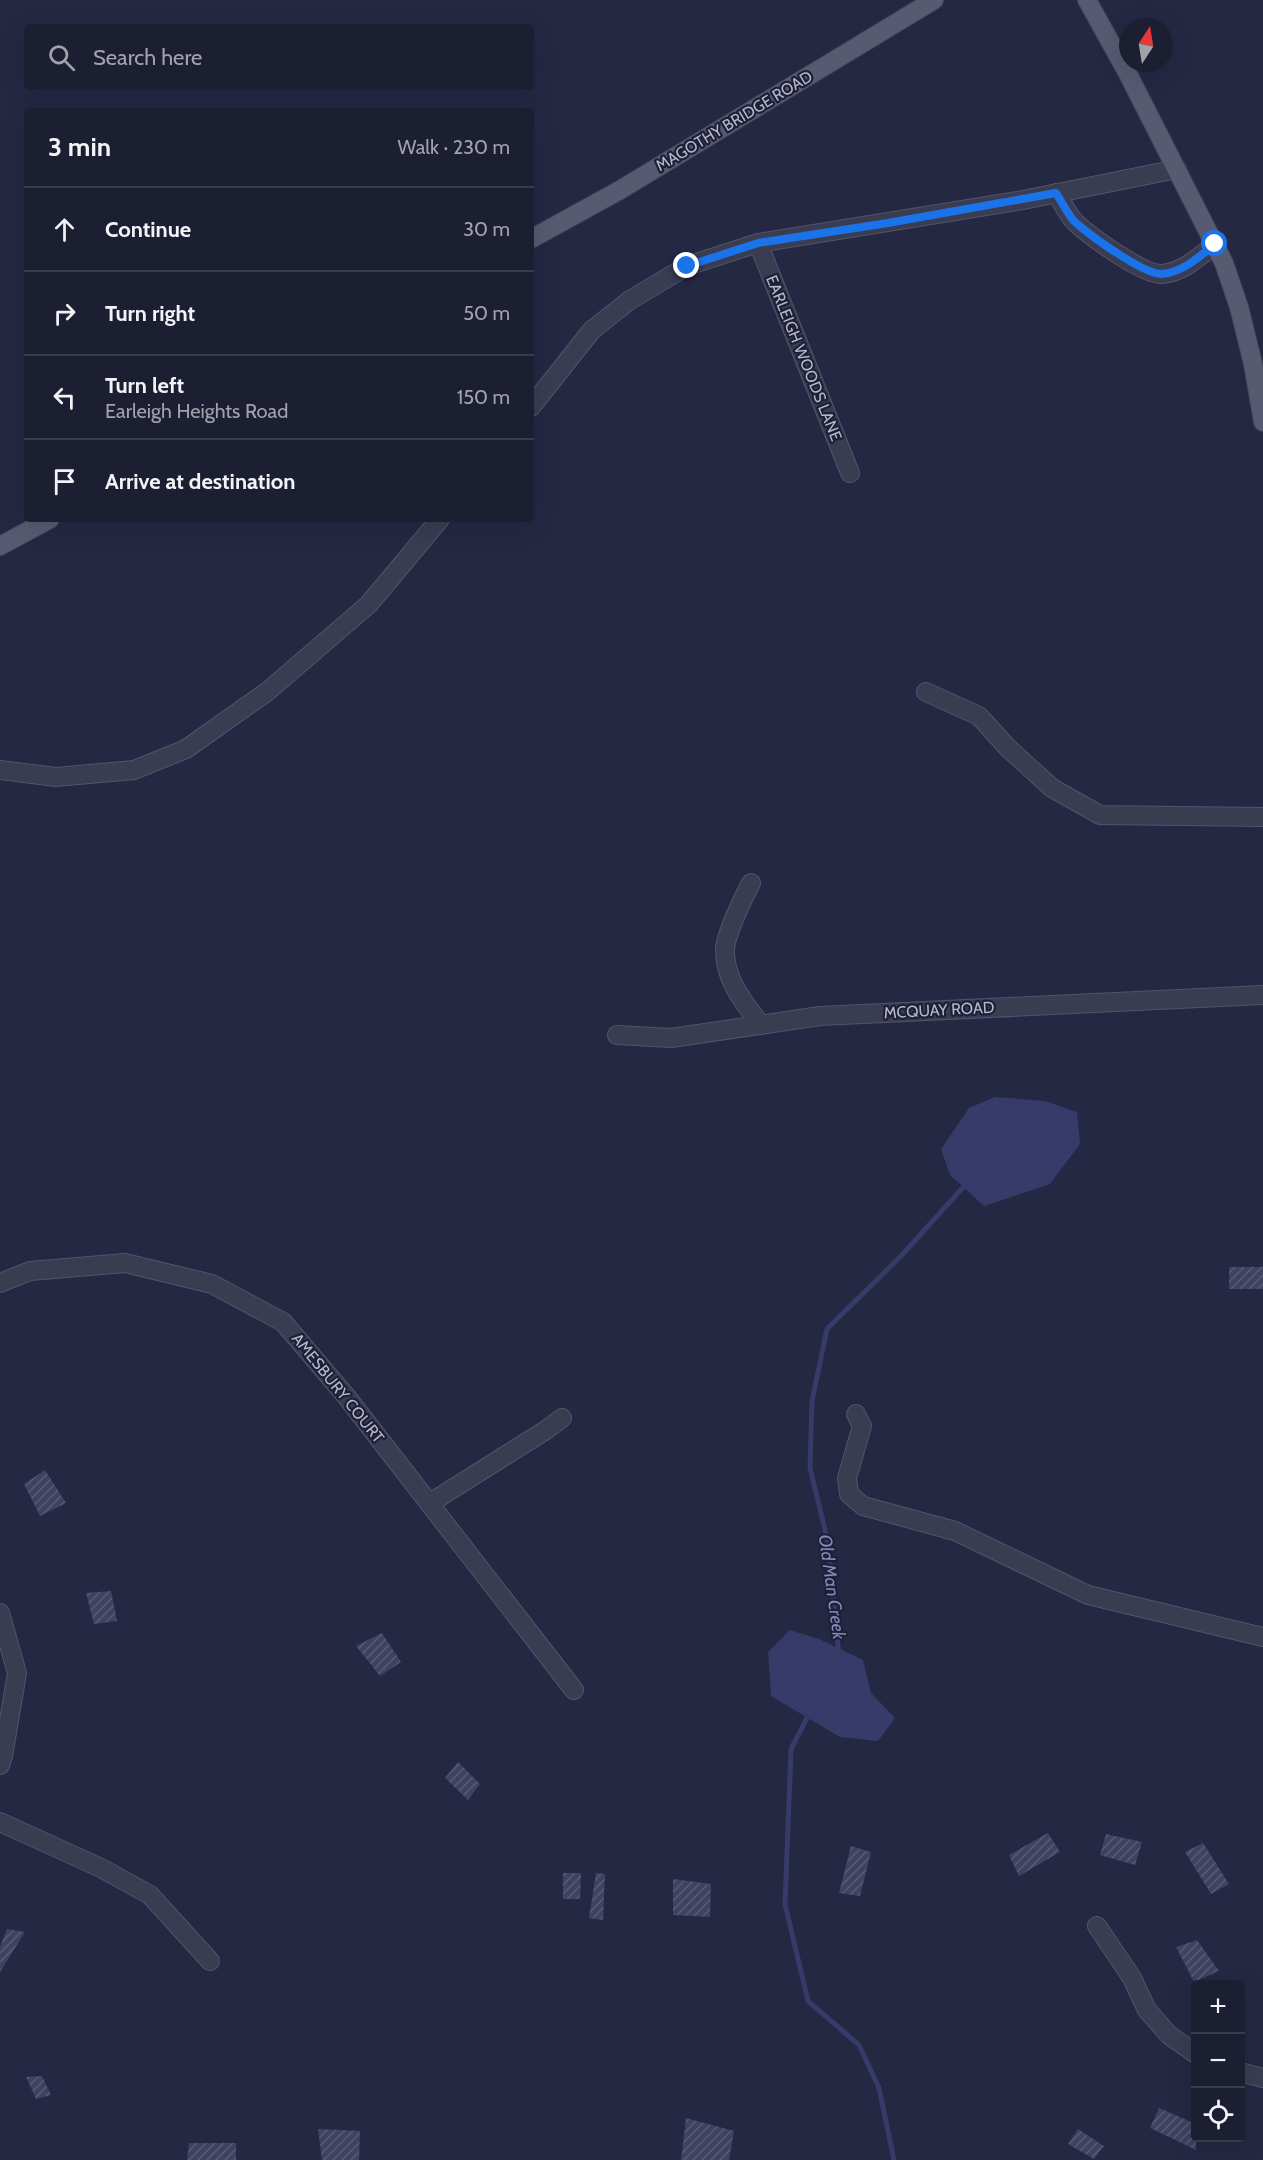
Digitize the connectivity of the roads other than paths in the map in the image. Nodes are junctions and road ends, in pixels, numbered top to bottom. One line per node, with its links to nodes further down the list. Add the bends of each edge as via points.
1 (934, 0): 5 (main road, MAGOTHY BRIDGE ROAD, via 630,184)
2 (1087, 0): 3 (main road)
3 (1177, 169): 4 (street); 7 (main road)
4 (1056, 193): 6 (street); 7 (street, via 1074,220 1146,271 1176,271)
5 (534, 237)
6 (758, 243): 9 (street, via 687,266 630,300 592,330); 11 (street, EARLEIGH WOODS LANE)
7 (1215, 244): 8 (main road)
8 (1258, 365): 10 (main road)
9 (534, 403)
10 (1263, 422)
11 (850, 473)
12 (44, 522): 14 (main road)
13 (437, 522): 16 (street, via 369,604 268,692 186,749 134,770 56,777)
14 (0, 546)
15 (926, 692): 17 (street, via 979,716 1052,788 1100,815)
16 (0, 770)
17 (1263, 817)
18 (751, 883): 20 (street, via 725,948 729,976)
19 (1263, 995): 20 (street, MCQUAY ROAD, via 820,1016)
20 (761, 1025): 21 (street, MCQUAY ROAD, via 671,1038)
21 (617, 1035)
22 (0, 1283): 25 (street, AMESBURY COURT, via 30,1271 124,1263 212,1284 284,1322)
23 (856, 1414): 27 (street, via 862,1426 847,1478 849,1494 863,1506 955,1531 1088,1595)
24 (562, 1418): 25 (street)
25 (430, 1503): 28 (street, AMESBURY COURT)
26 (0, 1613): 29 (street, via 16,1673)
27 (1263, 1637)
28 (574, 1690)
29 (0, 1765)
30 (0, 1822): 32 (street, via 150,1895)
31 (1097, 1926): 33 (street, via 1132,1978 1147,2010 1169,2035)
32 (210, 1961)
33 (1191, 2050)
34 (1245, 2073): 35 (street)
35 (1263, 2078)

